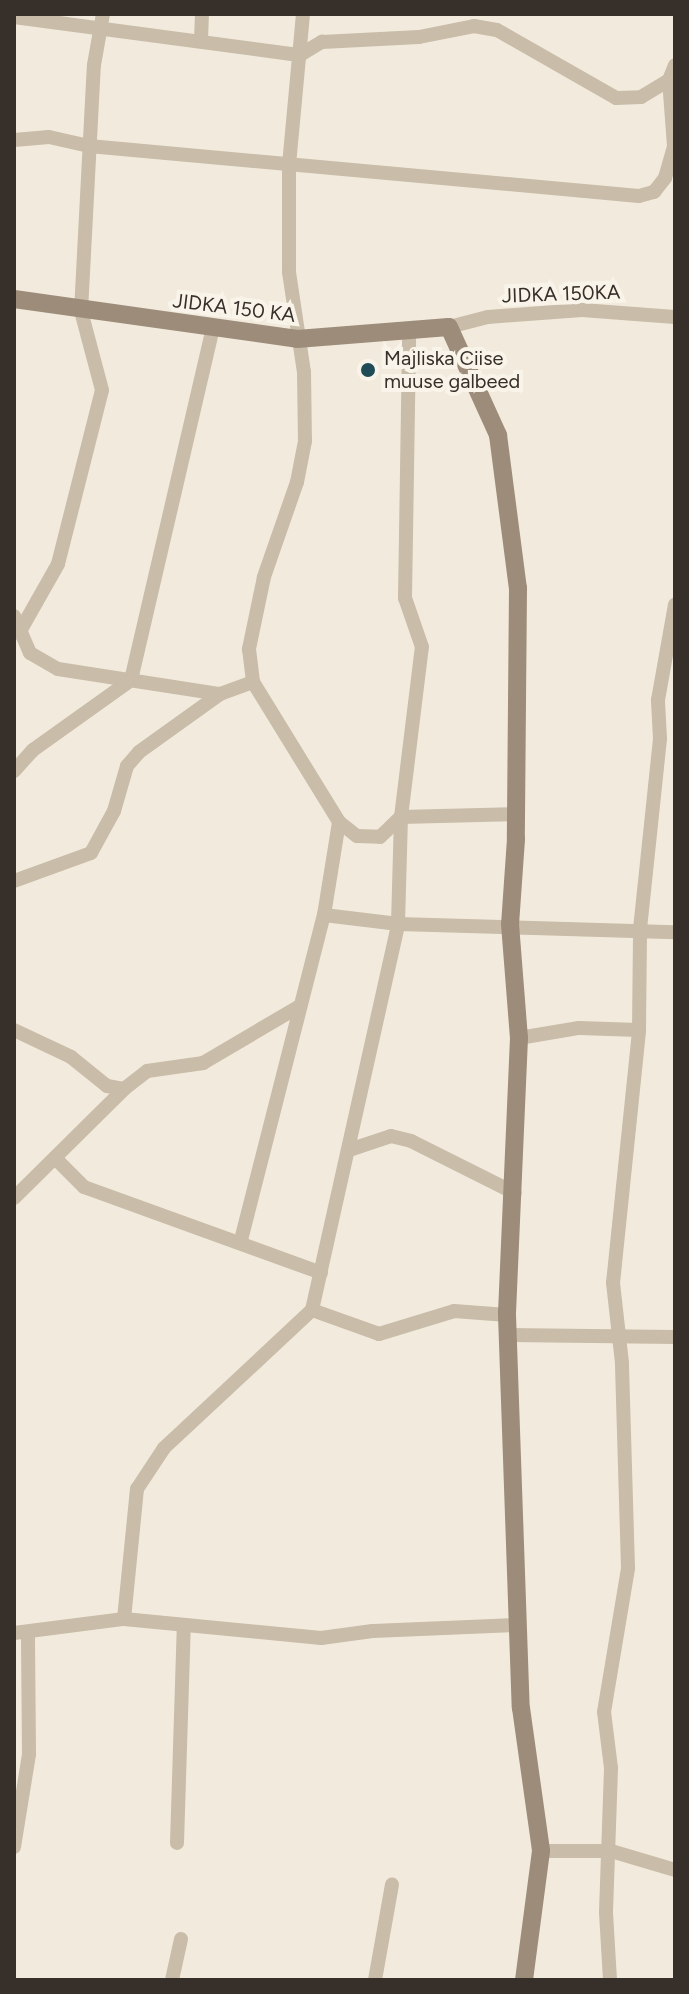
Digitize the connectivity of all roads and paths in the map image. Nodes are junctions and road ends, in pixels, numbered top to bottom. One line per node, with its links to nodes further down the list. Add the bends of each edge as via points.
1 (202, 14): 5 (street)
2 (303, 14): 6 (street)
3 (14, 17): 4 (street)
4 (102, 21): 5 (street); 10 (street)
5 (201, 41): 6 (street)
6 (300, 55): 8 (street, via 322,42 419,37 474,26 497,30 616,98 641,97); 12 (street)
7 (675, 65): 8 (street)
8 (669, 80): 11 (street)
9 (14, 140): 10 (street, via 49,137)
10 (89, 146): 12 (street); 14 (street)
11 (674, 146): 12 (street, via 665,178 654,192 639,196)
12 (289, 165): 19 (street, via 289,272)
13 (15, 304): 14 (street, JIDKA 150 KA)
14 (81, 311): 17 (street, JIDKA 150 KA); 22 (street, via 102,390 58,564)
15 (675, 317): 16 (street, JIDKA 150KA, via 582,310 488,317)
16 (449, 327): 18 (street, JIDKA 150 KA); 27 (street, via 498,435 518,588)
17 (213, 328): 19 (street, JIDKA 150 KA); 23 (street)
18 (409, 334): 19 (street, JIDKA 150 KA); 28 (street, via 405,598 422,647)
19 (297, 339): 24 (street, via 304,372 305,441 297,482 264,577 249,649)
20 (675, 605): 34 (street, via 658,700 660,739)
21 (14, 616): 22 (street)
22 (19, 633): 23 (street, via 30,653 58,669)
23 (131, 680): 25 (street); 26 (street, via 33,750)
24 (253, 682): 25 (street); 29 (street)
25 (220, 694): 30 (street, via 127,766 114,811 91,853)
26 (14, 771)
27 (514, 814): 28 (street); 33 (street)
28 (401, 817): 29 (street, via 380,837 357,836); 32 (street)
29 (339, 822): 31 (street)
30 (14, 881)
31 (324, 915): 32 (street); 36 (street)
32 (398, 924): 33 (street); 41 (street)
33 (510, 924): 34 (street); 39 (street)
34 (640, 929): 35 (street); 38 (street)
35 (675, 932)
36 (298, 1007): 40 (street, via 203,1063 147,1071); 45 (street)
37 (14, 1030): 40 (street, via 71,1057 107,1086)
38 (639, 1030): 39 (street, via 579,1028); 51 (street, via 613,1283)
39 (519, 1038): 43 (street)
40 (124, 1089): 42 (street)
41 (349, 1150): 43 (street, via 391,1136 411,1141); 46 (street)
42 (55, 1158): 44 (street); 45 (street, via 84,1187)
43 (515, 1193): 48 (street)
44 (14, 1198)
45 (241, 1240): 46 (street)
46 (321, 1273): 47 (street)
47 (312, 1310): 48 (street, via 379,1334 454,1311); 52 (street, via 164,1448 137,1489)
48 (507, 1315): 49 (street)
49 (508, 1335): 51 (street); 54 (street)
50 (675, 1337): 51 (street)
51 (618, 1338): 59 (street, via 628,1568 604,1712 611,1768)
52 (124, 1619): 53 (street); 55 (street)
53 (184, 1625): 54 (street, via 321,1638); 56 (street)
54 (518, 1625): 58 (street, via 521,1708)
55 (21, 1633): 57 (street, via 29,1754)
56 (177, 1843)
57 (14, 1847)
58 (541, 1851): 59 (street); 65 (street)
59 (611, 1851): 60 (street); 66 (street, via 606,1912)
60 (675, 1870)
61 (392, 1885): 64 (street)
62 (181, 1939): 63 (street)
63 (172, 1980)
64 (375, 1980)
65 (524, 1980)
66 (610, 1980)

